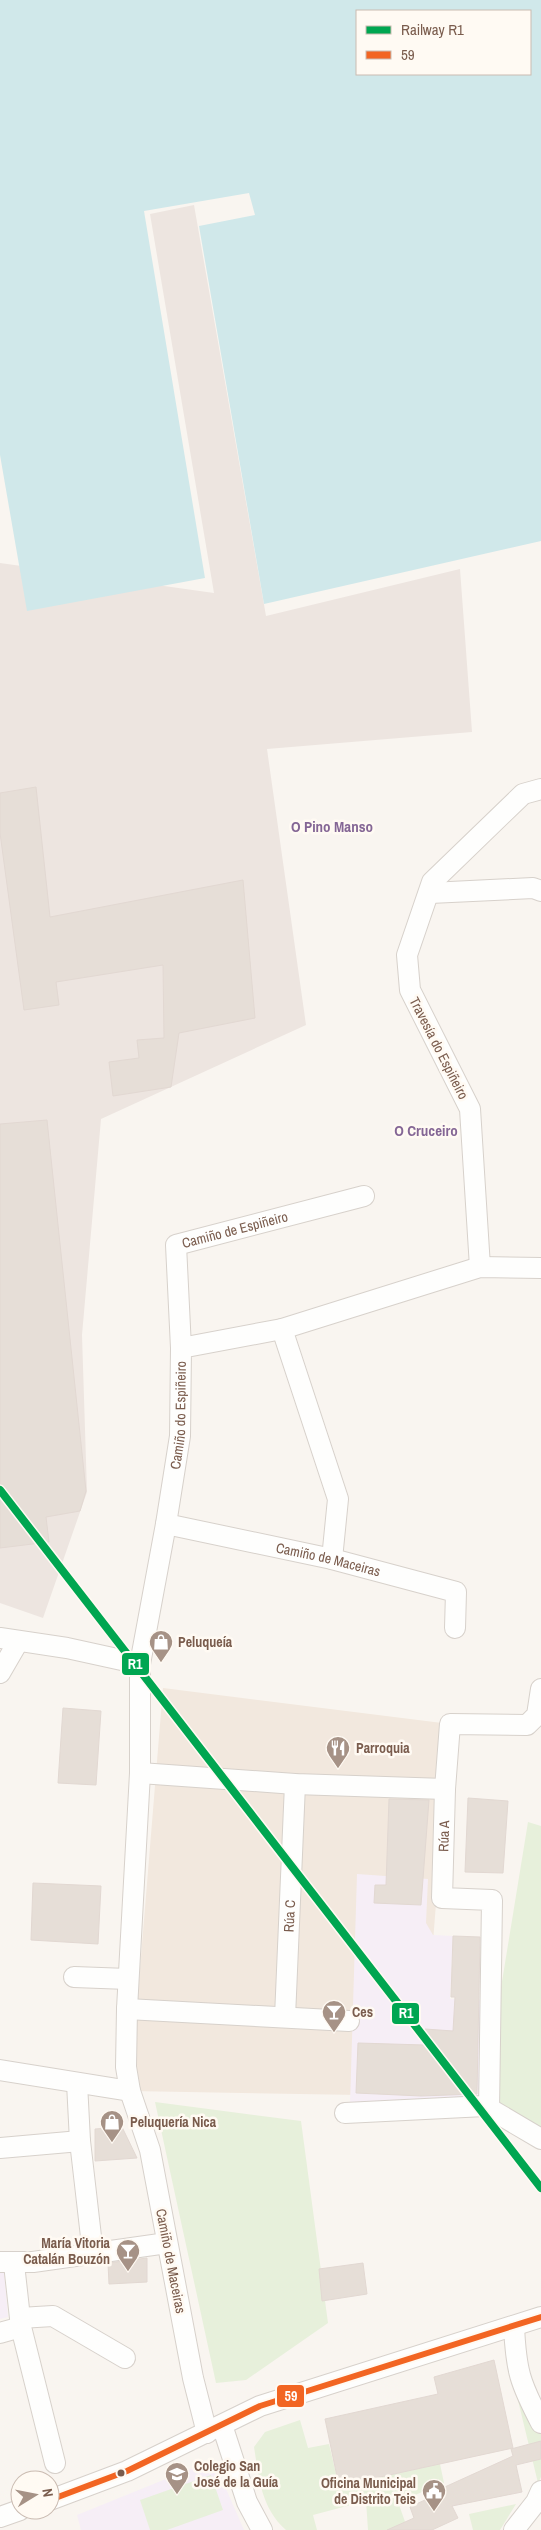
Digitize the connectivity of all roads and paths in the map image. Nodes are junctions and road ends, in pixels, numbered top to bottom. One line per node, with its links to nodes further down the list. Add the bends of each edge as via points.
1 (541, 789): 3 (street, Travesía do Espiñeiro, via 523,794 432,882)
2 (541, 891): 3 (street, via 533,888)
3 (430, 893): 5 (street, Travesía do Espiñeiro, via 407,955 410,990 470,1109)
4 (364, 1196): 8 (street, Camiño de Espiñeiro, via 176,1245)
5 (480, 1267): 6 (street, Camiño do Espiñeiro); 7 (street, Camiño do Espiñeiro)
6 (541, 1268)
7 (282, 1329): 8 (street, Camiño do Espiñeiro); 10 (street, via 338,1499)
8 (181, 1348): 9 (street, Camiño do Espiñeiro, via 180,1436)
9 (166, 1524): 10 (street, Camiño de Maceiras); 13 (street)
10 (332, 1559): 11 (street, Camiño de Maceiras, via 456,1592)
11 (456, 1628)
12 (9, 1640): 13 (street, via 67,1648); 14 (street)
13 (140, 1664): 16 (street, Camiño de Maceiras)
14 (0, 1673)
15 (541, 1688): 18 (street, Rúa A, via 537,1715 527,1725 450,1724)
16 (140, 1773): 17 (street); 20 (street, Camiño de Maceiras)
17 (295, 1784): 18 (street); 22 (street, Rúa C)
18 (445, 1789): 27 (street, Rúa A, via 442,1898 492,1900)
19 (74, 1977): 20 (street)
20 (128, 1979): 21 (street, Camiño de Maceiras)
21 (127, 2009): 22 (street); 26 (street, Camiño de Maceiras, via 126,2067)
22 (285, 2017): 23 (street)
23 (348, 2021)
24 (0, 2070): 25 (street)
25 (77, 2083): 26 (street); 30 (street)
26 (130, 2090): 32 (street, Camiño de Maceiras, via 150,2150)
27 (489, 2110): 28 (street, via 485,2106); 29 (street)
28 (345, 2113)
29 (541, 2138)
30 (80, 2141): 31 (street); 33 (street)
31 (0, 2148)
32 (168, 2243): 33 (street); 41 (street, Camiño de Maceiras, via 193,2378)
33 (94, 2254): 34 (street)
34 (7, 2263): 36 (street)
35 (541, 2317): 37 (street)
36 (20, 2323): 38 (street); 39 (street, via 53,2316); 42 (street)
37 (514, 2326): 40 (street, via 516,2367 522,2388); 41 (street, via 260,2406)
38 (0, 2332)
39 (125, 2358)
40 (541, 2423)
41 (215, 2429): 44 (street, via 127,2471); 45 (street, Camiño de Maceiras)
42 (55, 2463)
43 (541, 2491): 46 (street)
44 (60, 2496)
45 (262, 2530)
46 (514, 2530)

